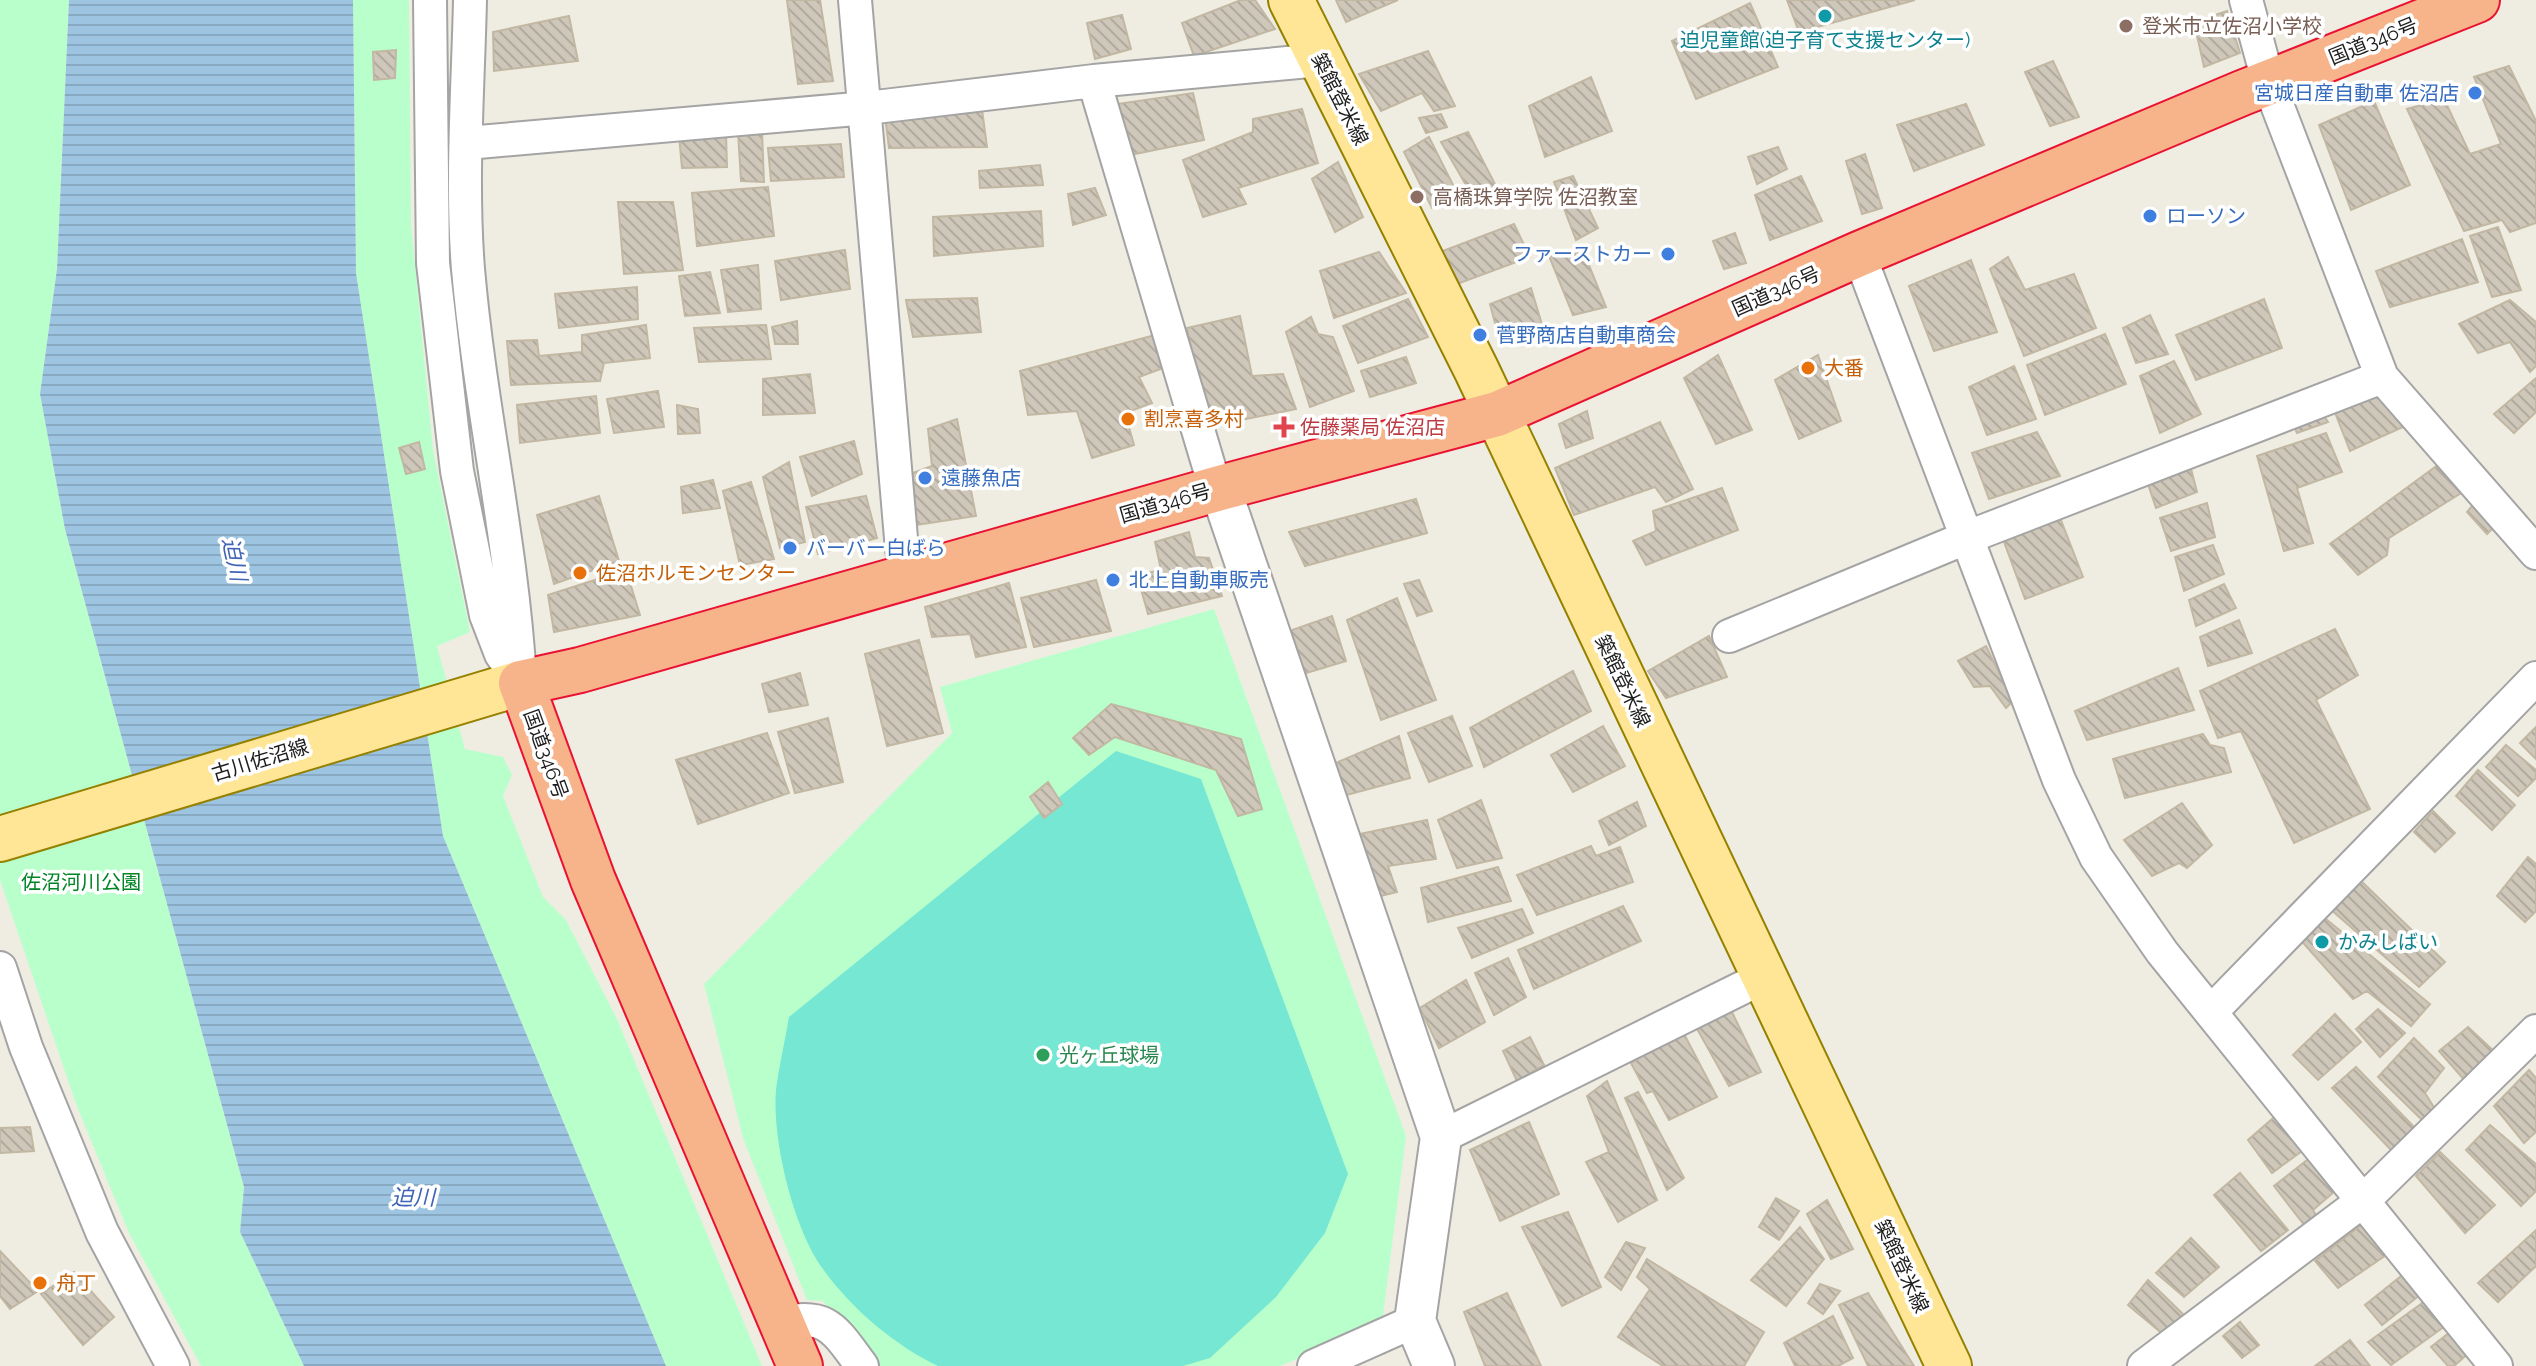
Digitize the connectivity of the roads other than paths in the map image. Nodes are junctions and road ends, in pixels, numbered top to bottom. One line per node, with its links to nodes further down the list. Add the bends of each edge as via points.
1 (430, 0): 21 (street, via 433,263 457,471)
2 (470, 0): 11 (street)
3 (855, 0): 10 (street)
4 (1291, 0): 7 (main road, 築館登米線)
5 (2246, 0): 9 (street)
6 (2477, 0): 9 (highway, 国道346号)
7 (1320, 60): 8 (street); 14 (main road, 築館登米線)
8 (1094, 81): 10 (street); 15 (street, via 1210,470)
9 (2269, 84): 12 (highway, 国道346号); 13 (street)
10 (867, 108): 11 (street); 18 (street, via 902,550)
11 (467, 143): 21 (street, via 468,266 493,473 518,617)
12 (1859, 254): 14 (highway, 国道346号); 16 (street)
13 (2382, 377): 16 (street); 17 (street)
14 (1497, 414): 15 (highway, 国道346号); 24 (main road, 築館登米線)
15 (1220, 488): 18 (highway, 国道346号); 27 (street)
16 (1968, 537): 19 (street); 25 (street, via 2059,780 2096,857)
17 (2536, 553)
18 (909, 576): 21 (highway, 国道346号)
19 (1729, 636)
20 (2536, 678): 25 (street)
21 (505, 687): 22 (main road, 古川佐沼線); 30 (highway, 国道346号, via 593,880)
22 (0, 839)
23 (0, 968): 31 (street, via 26,1047 102,1232)
24 (1764, 977): 27 (street); 36 (main road, 築館登米線)
25 (2211, 1012): 28 (street)
26 (2536, 1031): 28 (street)
27 (1441, 1137): 29 (street)
28 (2364, 1200): 37 (street); 38 (street)
29 (1415, 1321): 34 (street); 35 (street)
30 (779, 1324): 32 (highway, 国道346号); 33 (street, via 804,1317 822,1321)
31 (173, 1366)
32 (800, 1366)
33 (862, 1366)
34 (1314, 1366)
35 (1434, 1366)
36 (1949, 1366)
37 (2144, 1366)
38 (2496, 1366)

